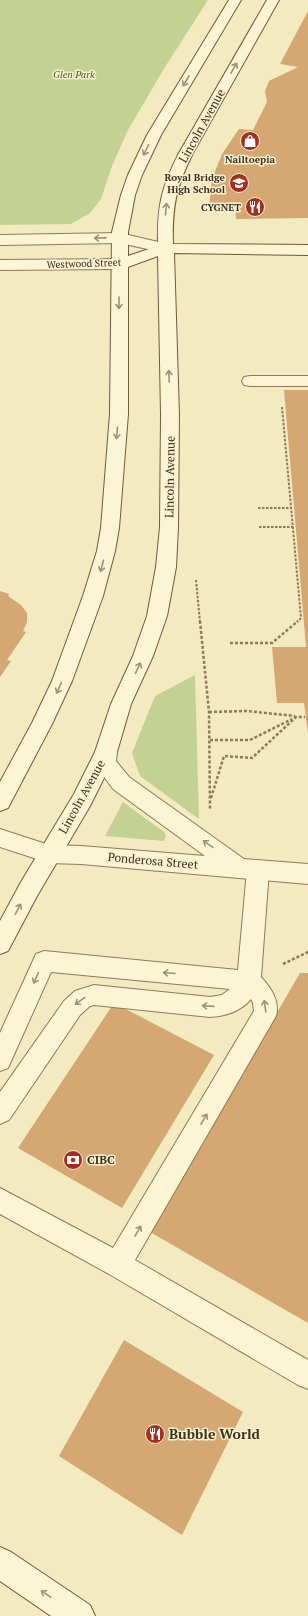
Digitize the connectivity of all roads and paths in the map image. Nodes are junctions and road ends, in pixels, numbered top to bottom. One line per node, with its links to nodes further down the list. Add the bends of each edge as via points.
1 (236, 0): 3 (main road, one-way to 3, via 144,154 128,195)
2 (273, 0): 5 (main road, Lincoln Avenue, one-way to 2, via 166,203 176,171)
3 (120, 238): 4 (main road, Westwood Street, one-way to 4); 5 (main road, Westwood Street); 7 (main road)
4 (0, 240)
5 (166, 248): 6 (main road, Westwood Street); 7 (main road, Westwood Street); 22 (main road, Lincoln Avenue, one-way to 5, via 121,704 153,629 166,567 170,415)
6 (308, 250)
7 (120, 264): 8 (main road, Westwood Street); 24 (main road, one-way to 24, via 119,414 106,551 93,596 62,681)
8 (0, 265)
9 (250, 381): 10 (lane)
10 (308, 381)
11 (282, 406): 13 (path)
12 (258, 508): 13 (path)
13 (291, 508): 15 (path)
14 (259, 527): 15 (path)
15 (293, 527): 17 (path, via 301,618 272,643)
16 (195, 574): 18 (path)
17 (230, 643)
18 (209, 712): 19 (path, via 246,711); 21 (path)
19 (296, 716): 20 (path); 21 (path, via 250,740); 23 (path, via 252,758 224,756)
20 (305, 717)
21 (210, 740): 23 (path)
22 (106, 752): 27 (main road, Lincoln Avenue, via 82,800); 28 (main road, one-way to 22, via 121,783 105,763)
23 (210, 801): 25 (path)
24 (0, 802)
25 (210, 814)
26 (0, 838): 27 (main road, Ponderosa Street)
27 (49, 854): 28 (main road, Ponderosa Street); 30 (main road, Lincoln Avenue, one-way to 27)
28 (248, 869): 29 (main road, Ponderosa Street); 31 (lane)
29 (308, 874)
30 (0, 944)
31 (249, 981): 32 (lane, one-way to 32, via 44,961); 33 (lane, one-way to 33, via 239,997 226,1006 219,1007 94,995 83,998 72,1008); 35 (lane, one-way to 31, via 266,1012 266,1003 262,995)
32 (0, 1060)
33 (0, 1112)
34 (0, 1200): 35 (lane)
35 (118, 1265): 36 (lane)
36 (308, 1375)
37 (0, 1563): 38 (main road, one-way to 37)
38 (79, 1616)

